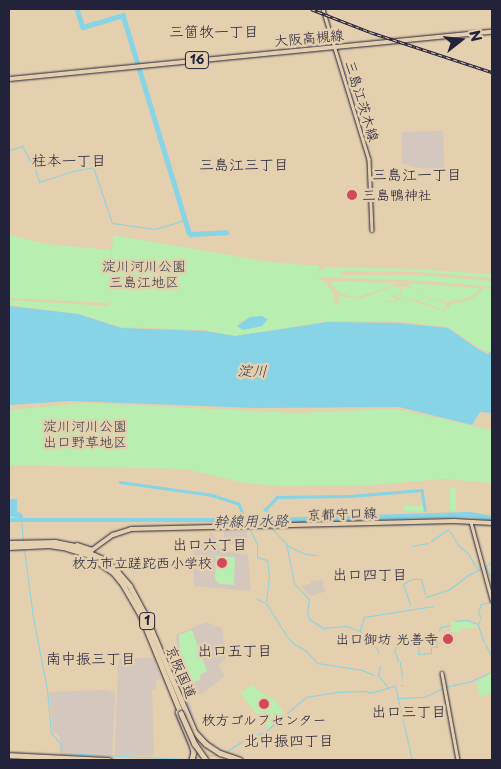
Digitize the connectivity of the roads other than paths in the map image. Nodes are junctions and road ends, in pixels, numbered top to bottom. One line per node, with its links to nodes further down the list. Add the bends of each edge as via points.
1 (323, 9): 3 (main road, 三島江茨木線)
2 (492, 32): 3 (main road, 大阪高槻線 / 16)
3 (335, 47): 4 (main road, 大阪高槻線 / 16); 5 (main road, 三島江茨木線, via 369,159)
4 (9, 78)
5 (372, 230)
6 (471, 521): 7 (main road, 京都守口線); 8 (main road, 京都守口線, via 131,529); 13 (main road)
7 (492, 523)
8 (105, 540): 11 (main road, 京都守口線, via 92,550); 12 (main road, via 99,549)
9 (29, 543): 10 (highway, 京阪国道 / 1); 11 (highway, 京阪国道 / 1, via 55,542); 14 (highway, 京阪国道 / 1, via 68,548 101,562 114,573 134,600)
10 (11, 545)
11 (75, 546): 12 (highway, 京阪国道 / 1)
12 (101, 558): 16 (highway, 京阪国道 / 1, via 118,572 137,598)
13 (492, 600)
14 (154, 645): 17 (highway, via 166,684); 21 (highway, 京阪国道 / 1, bridge, via 195,744)
15 (442, 673): 23 (main road)
16 (195, 732): 17 (highway, via 196,741); 22 (highway, 京阪国道 / 1, via 222,755)
17 (192, 745): 19 (highway)
18 (9, 755): 20 (highway)
19 (193, 758)
20 (108, 760)
21 (206, 760)
22 (240, 760)
23 (458, 760)

